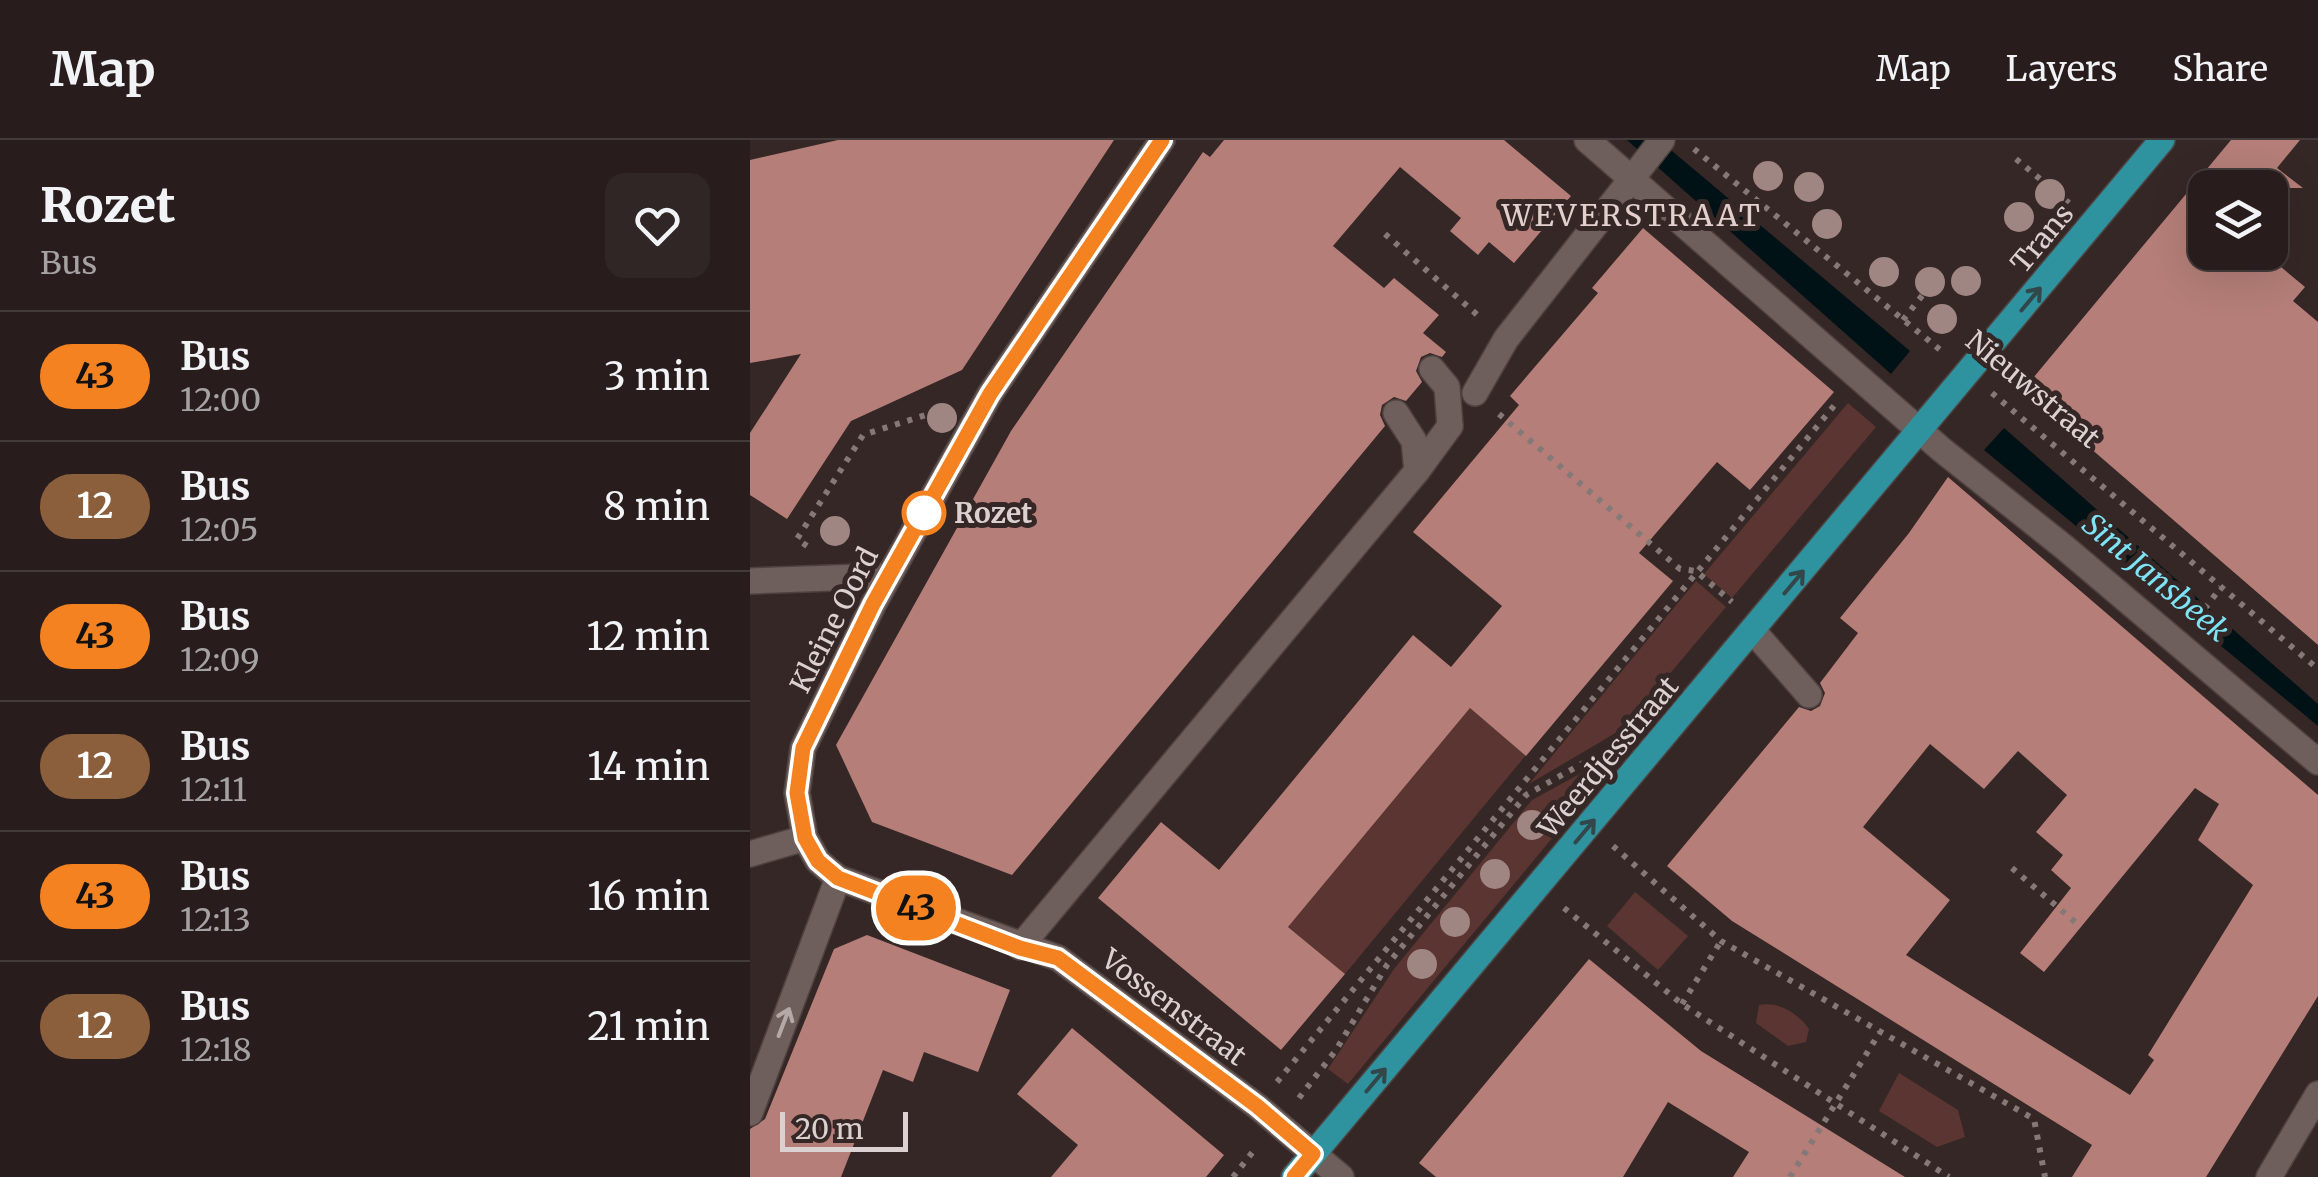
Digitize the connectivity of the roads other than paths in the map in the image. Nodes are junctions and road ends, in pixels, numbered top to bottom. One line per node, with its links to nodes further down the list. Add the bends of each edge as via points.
1 (1162, 140): 12 (street, Kleine Oord, via 990,394)
2 (1586, 140): 5 (street)
3 (1662, 140): 5 (street)
4 (2162, 140): 7 (main road, Trans, one-way to 4)
5 (1637, 170): 8 (street, via 1506,339); 10 (street)
6 (1432, 369): 11 (street, via 1447,387 1450,426)
7 (1969, 374): 10 (main road, Weerdjesstraat)
8 (1475, 393)
9 (1396, 413): 11 (street, via 1414,441)
10 (1921, 431): 14 (main road, Weerdjesstraat, one-way to 10); 16 (street)
11 (1417, 472): 20 (street)
12 (889, 576): 13 (street); 17 (street, Kleine Oord, via 803,748 797,793)
13 (750, 581)
14 (1753, 632): 15 (street); 23 (main road, Weerdjesstraat, one-way to 14)
15 (1809, 695)
16 (2318, 762)
17 (805, 838): 18 (street); 19 (street)
18 (750, 854)
19 (838, 878): 20 (street, Vossenstraat); 22 (street, one-way to 19)
20 (1020, 948): 23 (street, Vossenstraat, via 1058,958)
21 (2318, 1094): 26 (street)
22 (750, 1113)
23 (1313, 1154): 24 (main road, Weerdjesstraat); 25 (street, Vossenstraat)
24 (1294, 1177)
25 (1342, 1177)
26 (2269, 1177)

